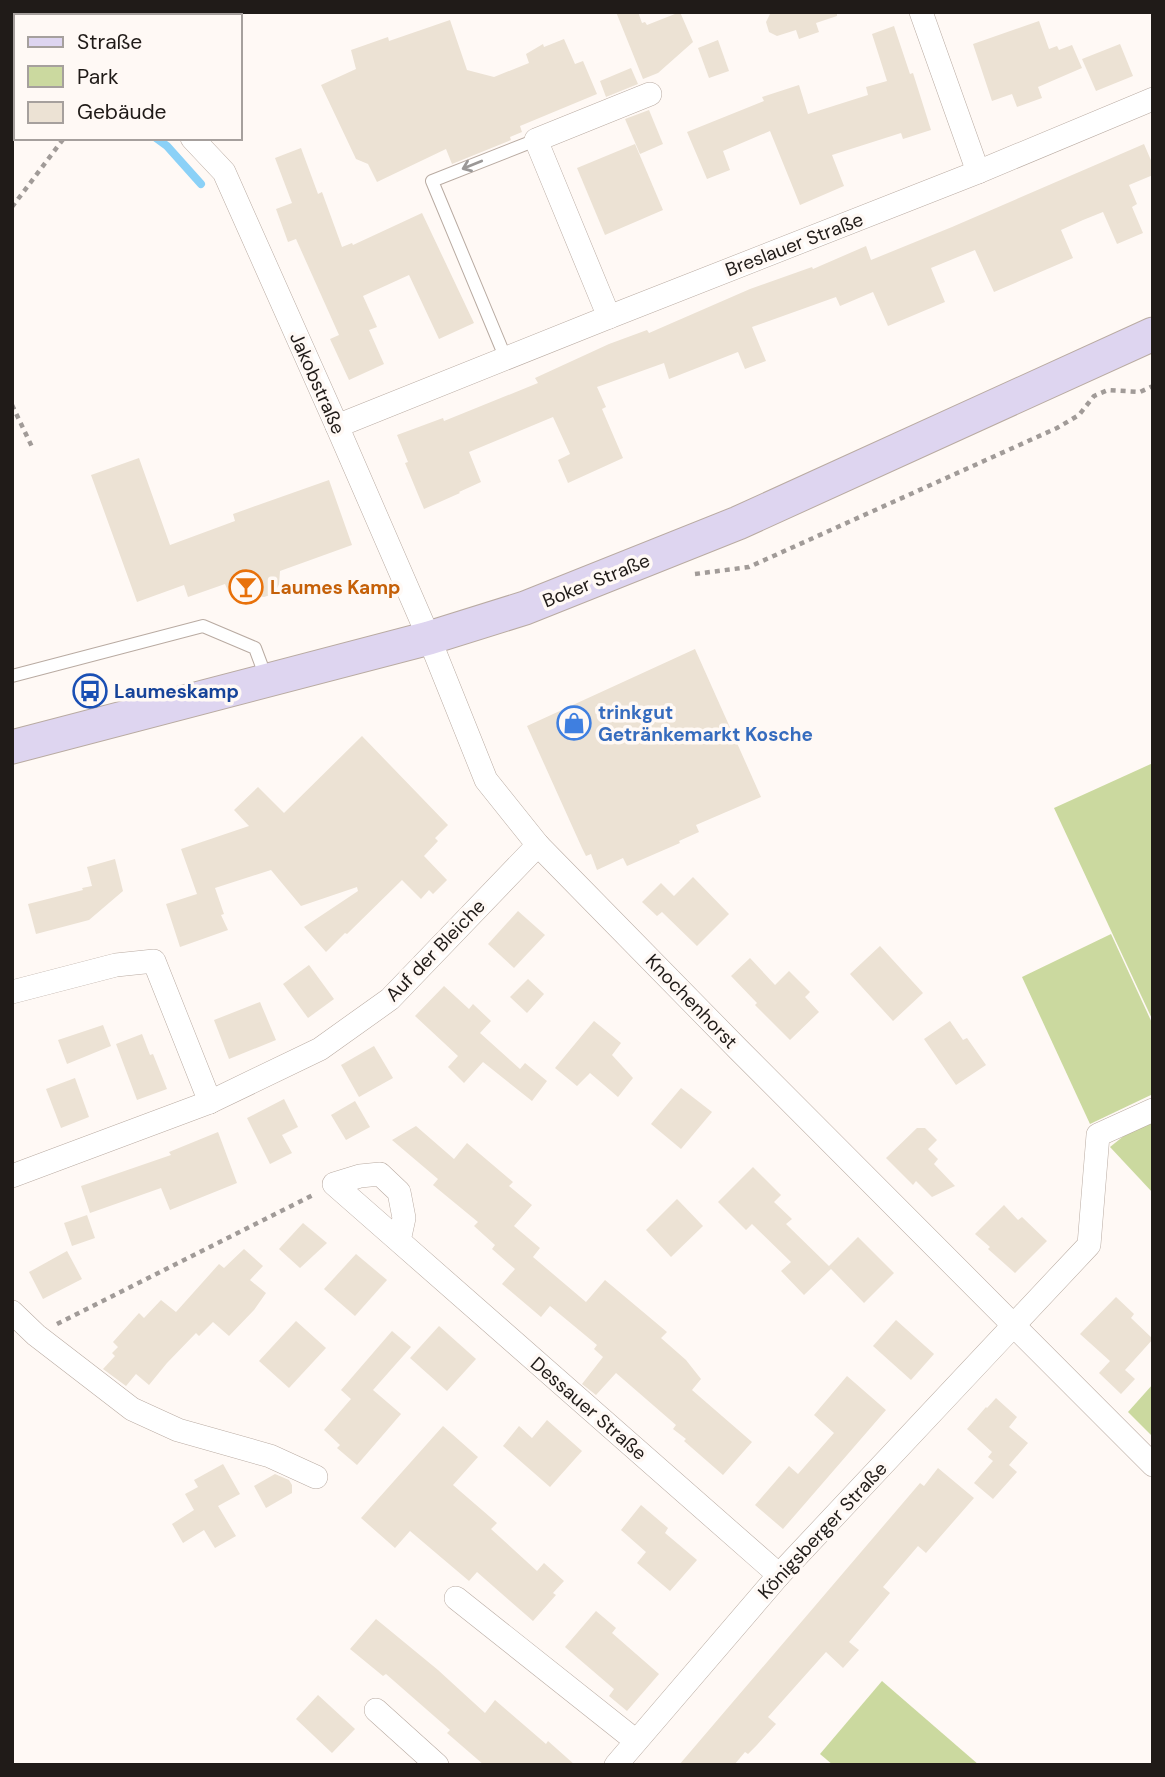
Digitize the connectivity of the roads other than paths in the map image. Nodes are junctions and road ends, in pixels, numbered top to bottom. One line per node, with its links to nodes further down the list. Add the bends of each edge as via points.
1 (921, 12): 6 (street)
2 (650, 94): 5 (street)
3 (1153, 99): 6 (street, Breslauer Straße)
4 (194, 140): 10 (street, Jakobstraße, via 224,173)
5 (536, 140): 7 (street); 9 (lane, one-way to 9, via 432,181)
6 (978, 172): 7 (street, Breslauer Straße)
7 (609, 317): 9 (street, Breslauer Straße)
8 (1153, 334): 11 (main road, Boker Straße, via 738,523 525,608)
9 (506, 359): 10 (street, Breslauer Straße)
10 (337, 426): 11 (street, Jakobstraße)
11 (429, 638): 13 (main road, Boker Straße); 15 (street, Knochenhorst, via 486,780)
12 (12, 676): 13 (lane, via 202,626 255,648)
13 (267, 680): 14 (main road, Boker Straße)
14 (12, 747)
15 (538, 845): 17 (street, Auf der Bleiche, via 390,999 320,1049); 22 (street, Knochenhorst)
16 (12, 992): 17 (street, via 116,965 154,961)
17 (210, 1102): 19 (street, Auf der Bleiche)
18 (1153, 1110): 22 (street, via 1098,1135 1089,1245)
19 (12, 1177)
20 (400, 1241): 20 (street, Dessauer Straße, via 334,1184 380,1174 399,1192 404,1219); 25 (street, Dessauer Straße)
21 (12, 1312): 24 (street, via 132,1409 178,1430 270,1456)
22 (1014, 1324): 23 (street, Knochenhorst); 25 (street, Königsberger Straße)
23 (1153, 1465)
24 (316, 1477)
25 (779, 1575): 28 (street, Königsberger Straße)
26 (456, 1598): 28 (street)
27 (376, 1710): 29 (street)
28 (636, 1741): 30 (street, Königsberger Straße)
29 (437, 1765)
30 (615, 1765)

